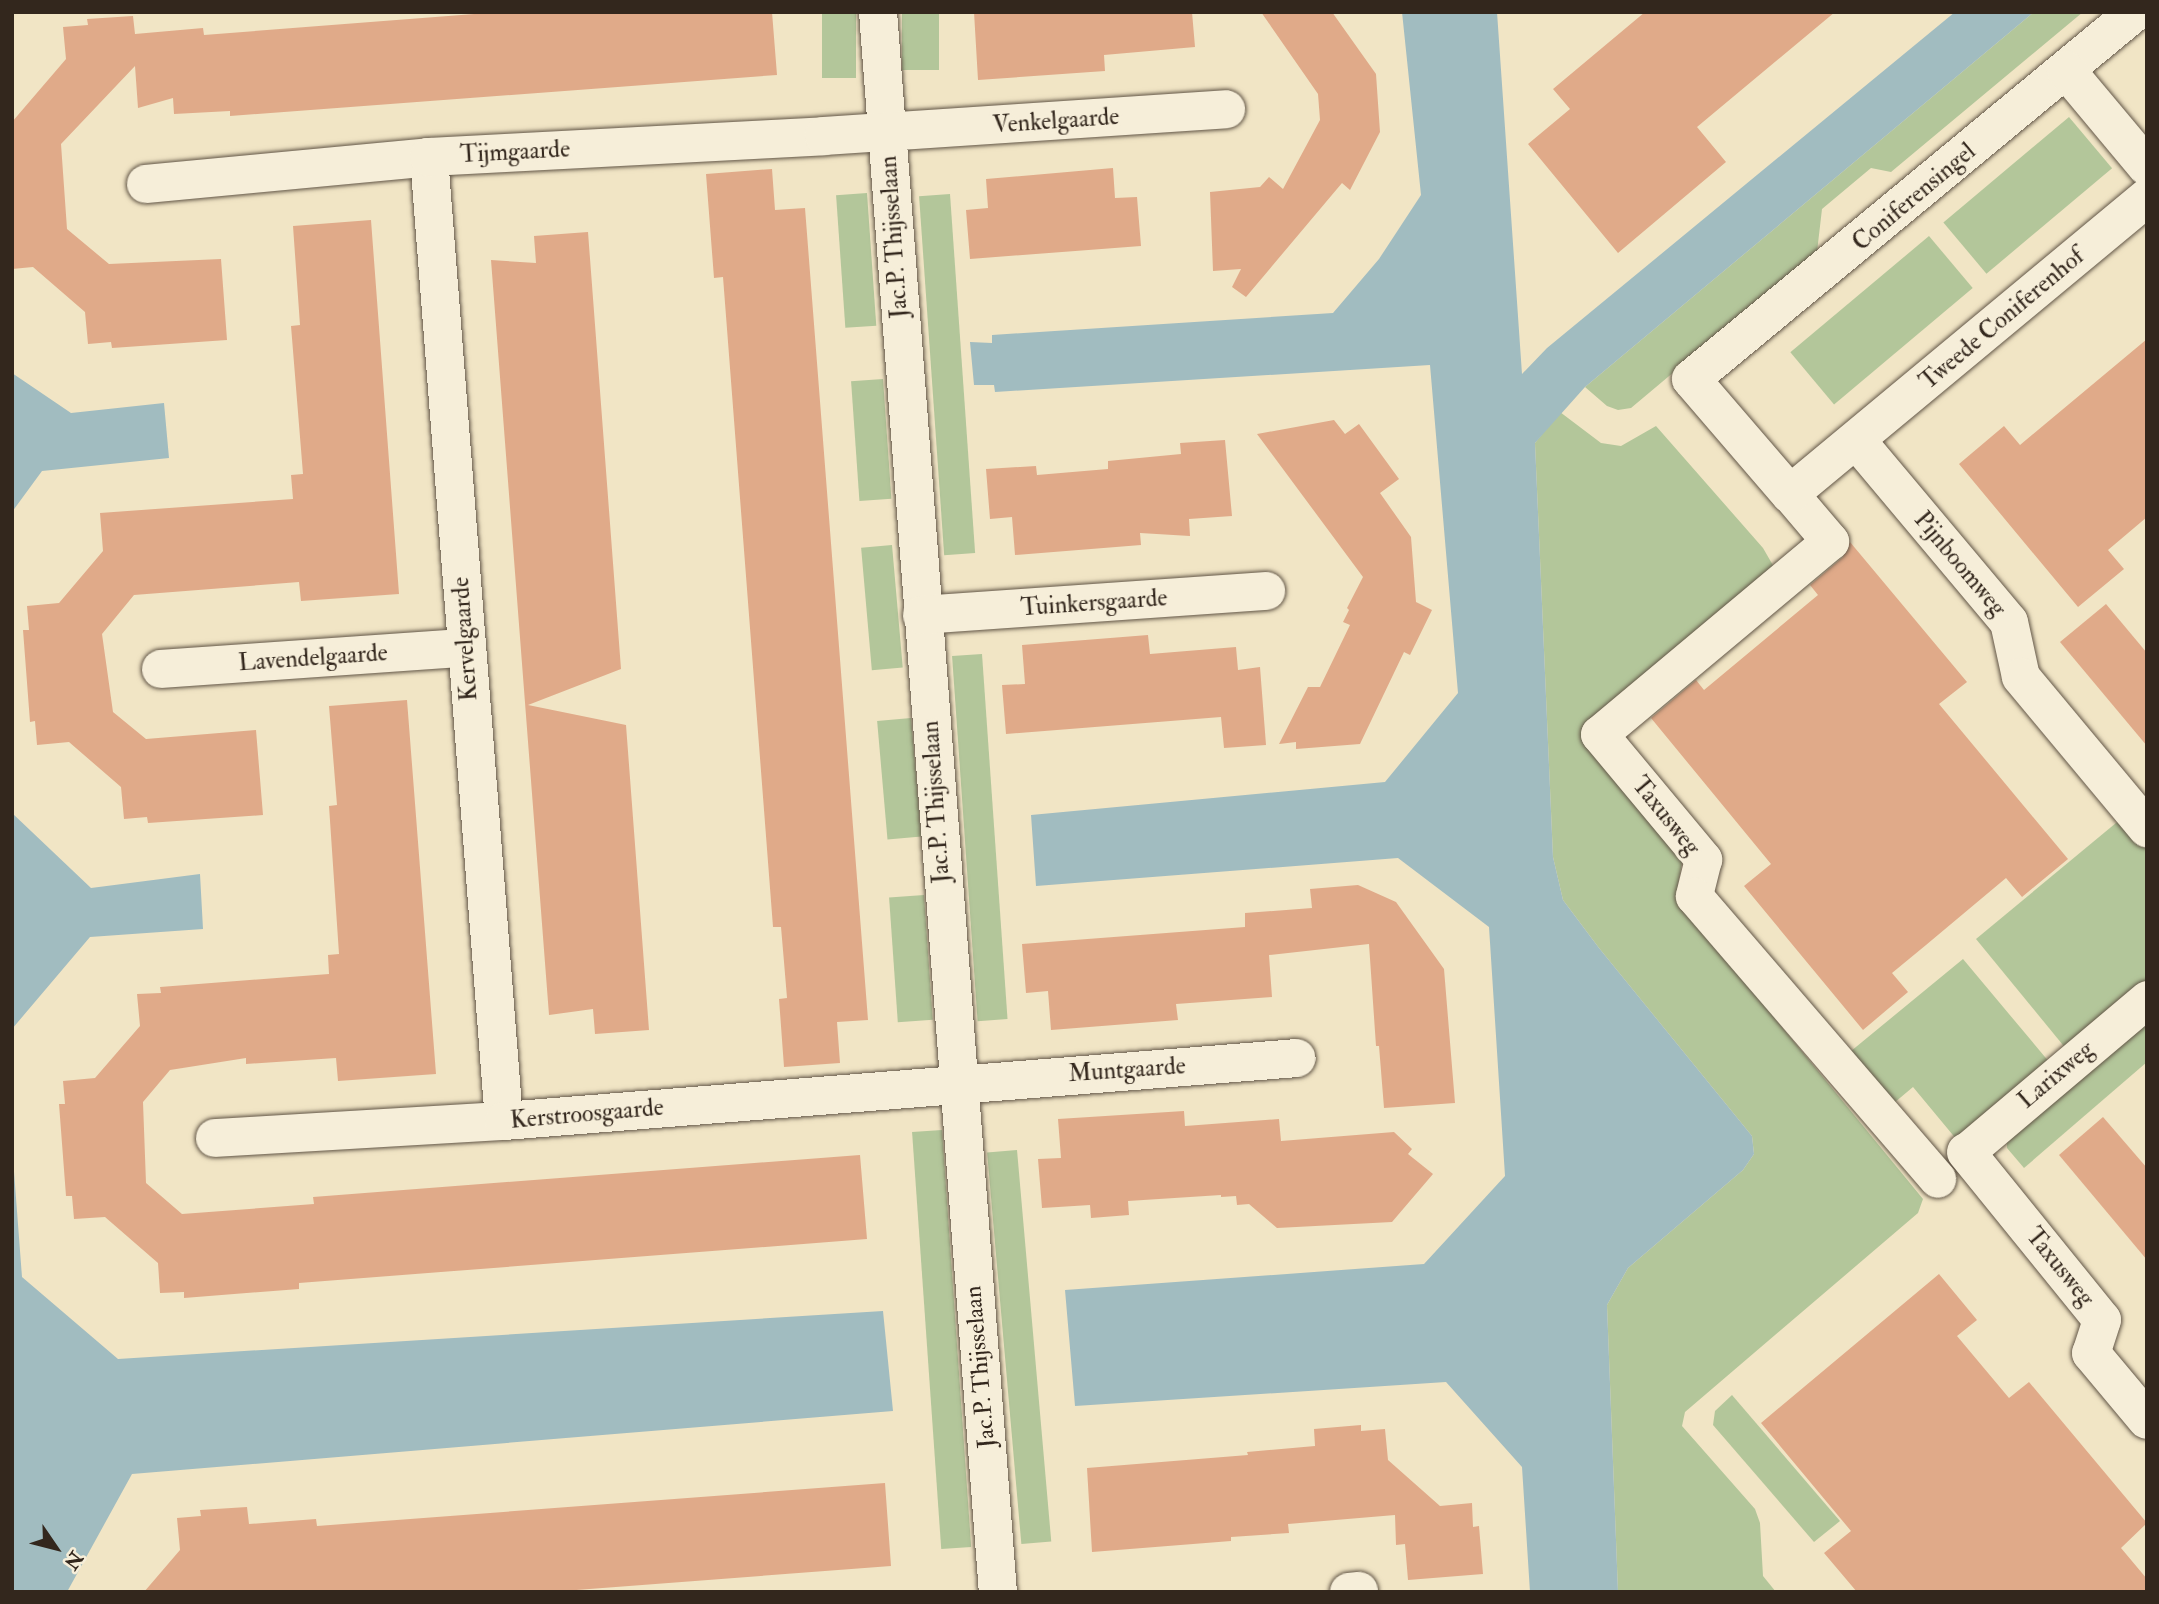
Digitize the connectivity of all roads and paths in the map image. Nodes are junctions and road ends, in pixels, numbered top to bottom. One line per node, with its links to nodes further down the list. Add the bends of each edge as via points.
1 (878, 12): 5 (street, Jac.P. Thijsselaan)
2 (2135, 12): 3 (street, Coniferensingel)
3 (2066, 69): 7 (street); 11 (street, Coniferensingel, via 1691,379)
4 (1226, 109): 5 (street, Venkelgaarde)
5 (886, 131): 6 (street, Tijmgaarde); 13 (street, Jac.P. Thijsselaan)
6 (429, 157): 8 (street, Tijmgaarde); 14 (street, Kervelgaarde)
7 (2147, 167)
8 (146, 184)
9 (2147, 198): 10 (street, Tweede Coniferenhof)
10 (1857, 441): 11 (street, Tweede Coniferenhof); 16 (street, Pijnboomweg, via 2009,622 2021,677)
11 (1790, 494): 23 (street, Taxusweg, via 1830,541 1599,734 1703,859 1694,896)
12 (1266, 592): 13 (street, Tuinkersgaarde)
13 (922, 615): 19 (street, Jac.P. Thijsselaan)
14 (465, 648): 15 (street, Lavendelgaarde); 20 (street, Kervelgaarde)
15 (160, 669)
16 (2147, 828)
17 (2147, 999): 22 (street, Larixweg)
18 (1297, 1058): 19 (street, Muntgaarde)
19 (958, 1084): 20 (street, Kerstroosgaarde); 25 (street, Jac.P. Thijsselaan)
20 (504, 1121): 21 (street, Kerstroosgaarde)
21 (215, 1138)
22 (1966, 1152): 24 (street, Taxusweg, via 2102,1320 2091,1353)
23 (1937, 1179)
24 (2147, 1420)
25 (998, 1592)

